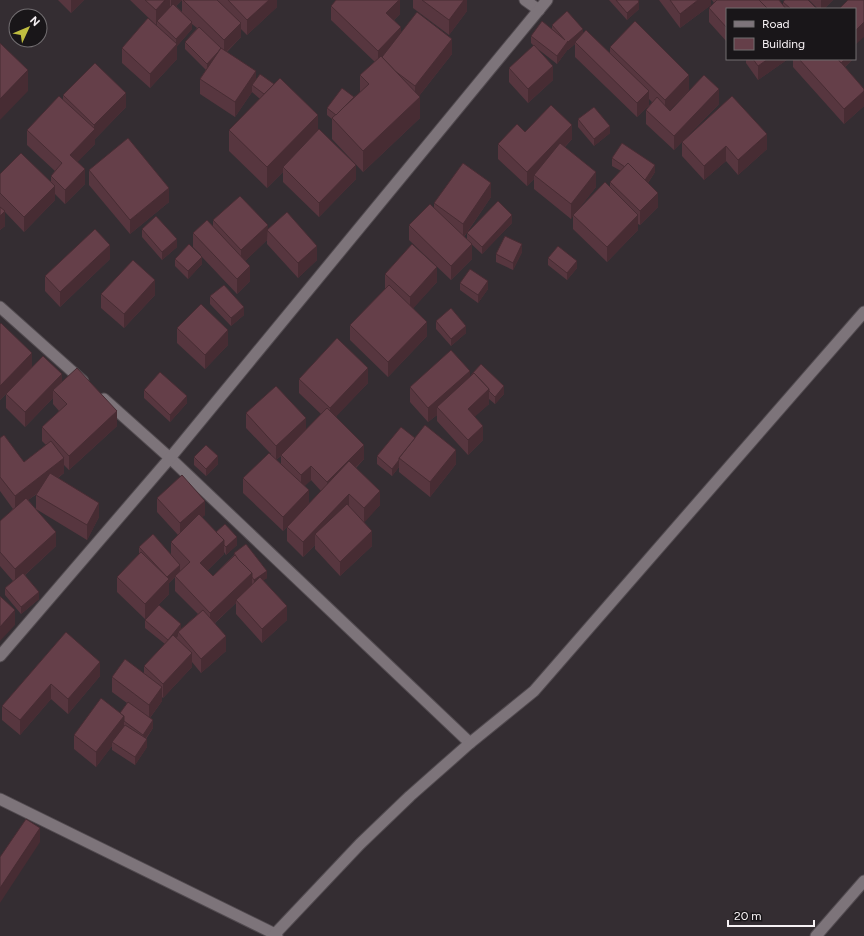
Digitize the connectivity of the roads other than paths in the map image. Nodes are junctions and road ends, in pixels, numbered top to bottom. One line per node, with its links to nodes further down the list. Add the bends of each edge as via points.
1 (525, 0): 3 (street)
2 (547, 0): 3 (street)
3 (539, 10): 6 (street)
4 (0, 307): 6 (street)
5 (864, 312): 8 (street, via 534,691)
6 (170, 458): 7 (street); 8 (street)
7 (0, 656)
8 (470, 743): 11 (street, via 360,844)
9 (0, 799): 11 (street)
10 (864, 881): 12 (street)
11 (275, 935)
12 (816, 936)

